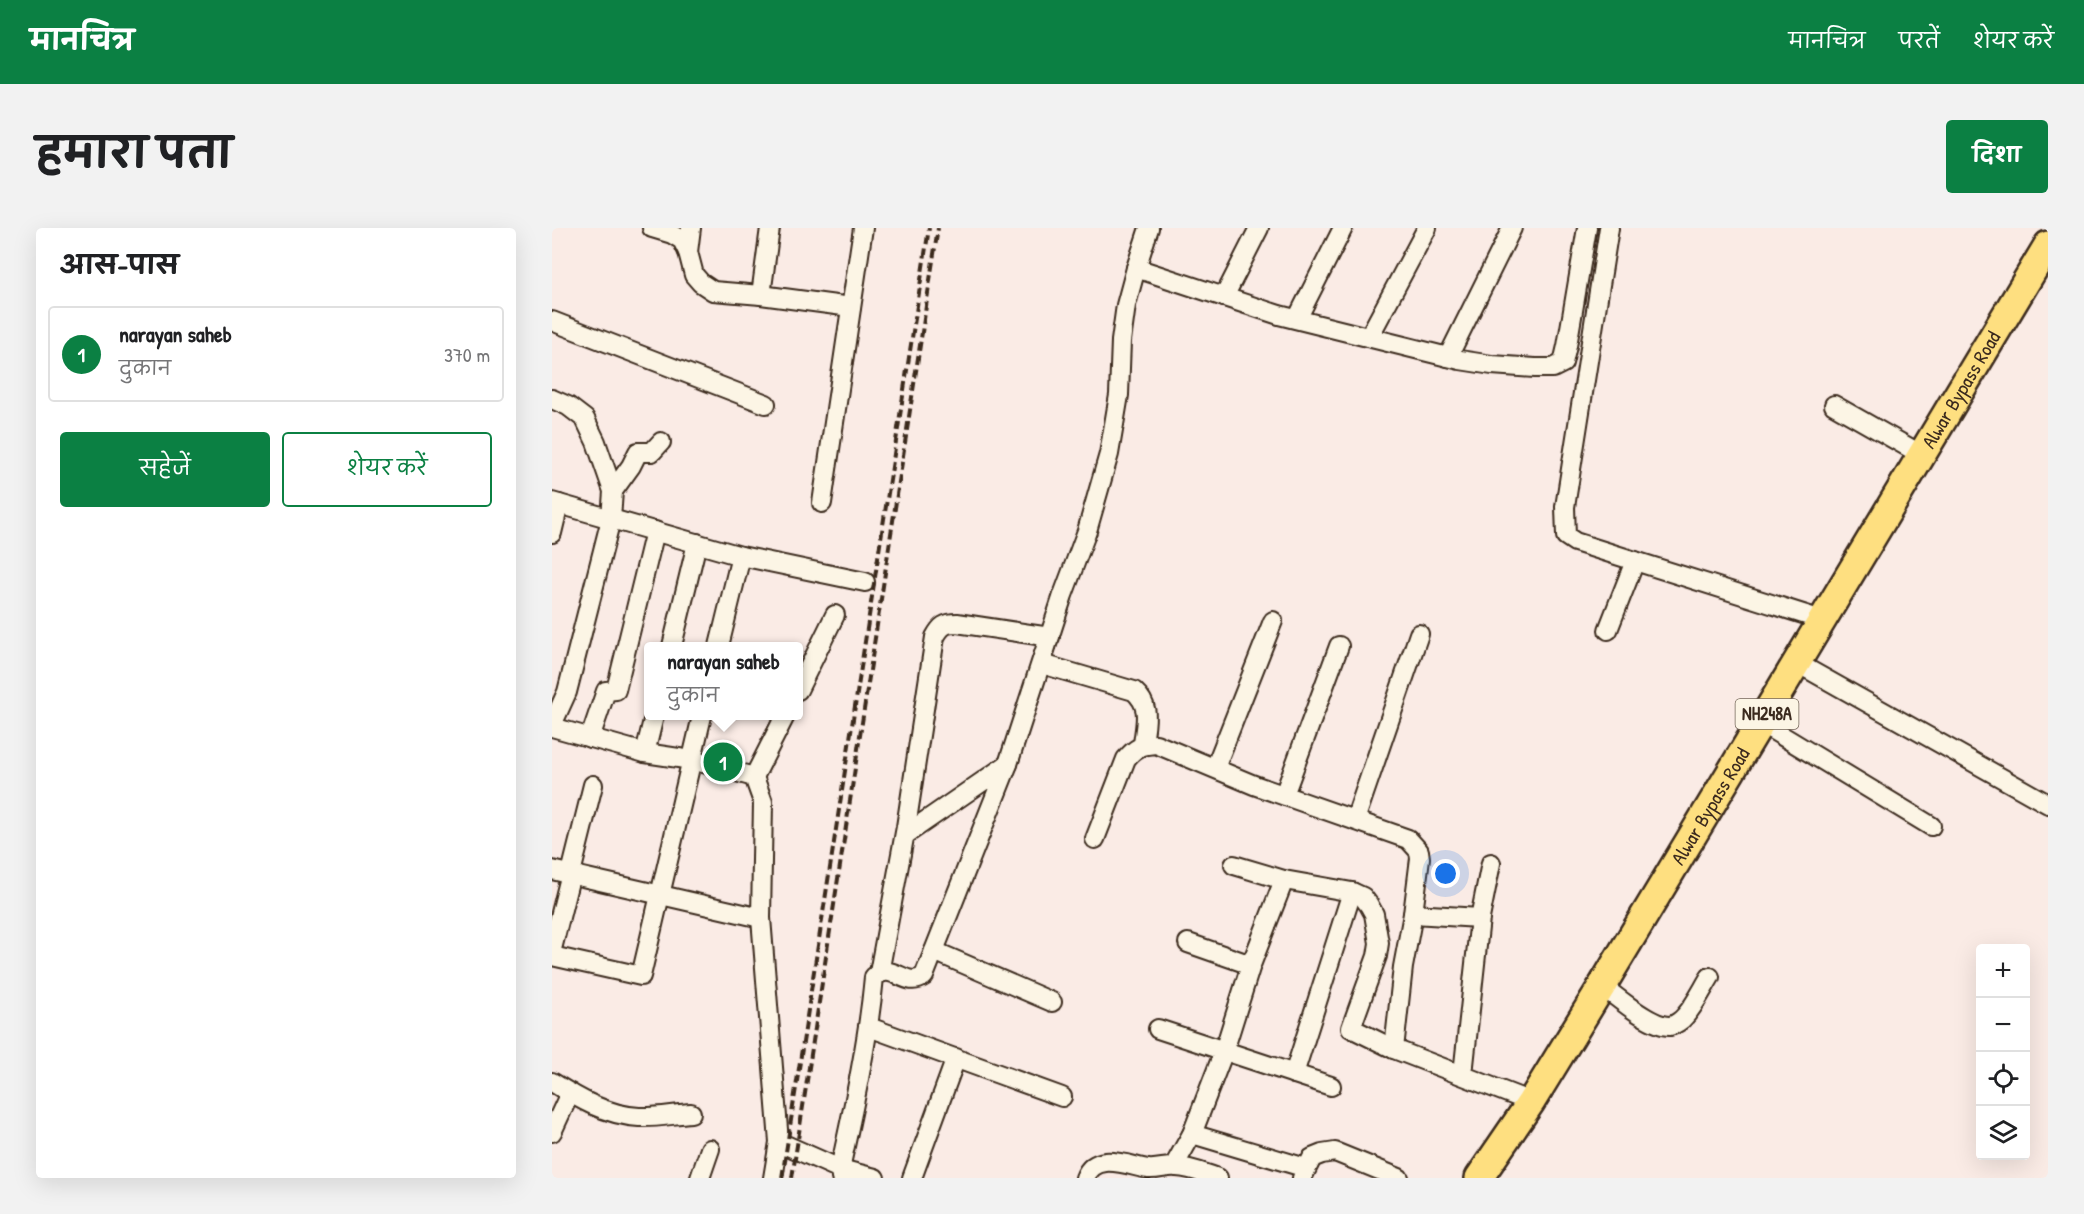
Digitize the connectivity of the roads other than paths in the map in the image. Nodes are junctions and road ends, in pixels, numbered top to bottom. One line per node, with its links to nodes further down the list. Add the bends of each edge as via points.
1 (652, 228): 13 (street, via 672,234)
2 (691, 228): 13 (street)
3 (770, 228): 15 (street)
4 (863, 228): 17 (street)
5 (1149, 228): 14 (street)
6 (1259, 228): 16 (street)
7 (1343, 228): 18 (street)
8 (1427, 228): 20 (street)
9 (1512, 228): 21 (street)
10 (1587, 228): 21 (street, via 1563,363 1553,368 1535,368)
11 (1609, 228): 35 (street, via 1564,526 1566,536 1575,542)
12 (2048, 245): 26 (highway, Alwar Bypass Road / NH248A)
13 (688, 252): 15 (street, via 694,275 701,284 713,291)
14 (1136, 268): 16 (street); 42 (street, via 1126,305 1119,395 1109,454)
15 (760, 295): 17 (street)
16 (1224, 297): 18 (street)
17 (851, 307): 29 (street)
18 (1297, 319): 20 (street)
19 (552, 321): 23 (street)
20 (1369, 337): 21 (street)
21 (1448, 357)
22 (552, 399): 27 (street, via 585,419)
23 (766, 404)
24 (1834, 405): 26 (street)
25 (661, 442): 27 (street, via 652,452 638,452)
26 (1922, 455): 38 (highway, Alwar Bypass Road / NH248A)
27 (613, 491): 30 (street)
28 (555, 503): 30 (street); 32 (street)
29 (822, 503)
30 (611, 519): 31 (street); 53 (street, via 567,692)
31 (655, 531): 33 (street); 54 (street, via 616,690 606,691)
32 (552, 533)
33 (698, 543): 34 (street); 43 (street)
34 (741, 556): 36 (street); 44 (street)
35 (1635, 561): 38 (street); 40 (street)
36 (865, 582)
37 (835, 615): 48 (street)
38 (1822, 620): 46 (highway, Alwar Bypass Road / NH248A)
39 (1272, 621): 59 (street)
40 (1608, 630)
41 (1419, 634): 64 (street)
42 (1050, 636): 47 (street); 66 (street, via 957,623 940,627 932,650)
43 (673, 642)
44 (720, 642)
45 (1338, 646): 62 (street)
46 (1797, 663): 52 (highway, Alwar Bypass Road / NH248A); 63 (street)
47 (1042, 664): 55 (street, via 1134,691 1147,708); 58 (street)
48 (803, 680)
49 (653, 720): 56 (street)
50 (701, 720): 57 (street)
51 (783, 720): 60 (street)
52 (1761, 723): 65 (street); 85 (highway, Alwar Bypass Road / NH248A)
53 (552, 726): 54 (street)
54 (590, 738): 56 (street)
55 (1143, 745): 59 (street, via 1156,744); 67 (street, via 1126,759)
56 (645, 753): 57 (street)
57 (692, 760): 60 (street); 74 (street)
58 (1008, 765): 66 (street); 80 (street)
59 (1215, 768): 62 (street)
60 (754, 777): 76 (street, via 762,802)
61 (593, 785): 71 (street)
62 (1284, 795): 64 (street)
63 (2048, 804)
64 (1355, 820): 75 (street, via 1408,839 1419,851)
65 (1931, 826)
66 (905, 835): 83 (street)
67 (1095, 838)
68 (1491, 863): 77 (street)
69 (1234, 865): 72 (street)
70 (552, 870): 71 (street)
71 (572, 874): 74 (street); 79 (street)
72 (1284, 880): 73 (street); 82 (street)
73 (1352, 892): 89 (street, via 1370,905 1379,943 1351,1028); 92 (street)
74 (659, 895): 76 (street); 81 (street, via 640,976)
75 (1413, 914): 77 (street); 89 (street)
76 (760, 918): 102 (street)
77 (1480, 918): 93 (street)
78 (1188, 943): 82 (street)
79 (552, 949)
80 (934, 951): 83 (street, via 918,981); 86 (street)
81 (552, 956)
82 (1251, 965): 90 (street)
83 (879, 972): 87 (street, via 874,977)
84 (1710, 977): 85 (street, via 1686,1016 1670,1026 1641,1014)
85 (1602, 986): 98 (highway, Alwar Bypass Road / NH248A)
86 (1052, 1002)
87 (869, 1027): 91 (street); 106 (street)
88 (1158, 1029): 90 (street)
89 (1394, 1049): 93 (street)
90 (1224, 1051): 92 (street); 101 (street)
91 (956, 1058): 97 (street); 110 (street)
92 (1294, 1074): 95 (street)
93 (1463, 1074): 98 (street)
94 (552, 1083): 96 (street)
95 (1331, 1086)
96 (570, 1093): 99 (street, via 598,1108 638,1117); 100 (street)
97 (1062, 1097)
98 (1531, 1102): 114 (highway, Alwar Bypass Road / NH248A)
99 (691, 1113)
100 (552, 1132)
101 (1192, 1134): 104 (street); 105 (street)
102 (779, 1142): 106 (street); 108 (street)
103 (710, 1149): 107 (street)
104 (1174, 1166): 111 (street, via 1148,1169 1108,1161 1096,1164); 112 (street)
105 (1304, 1173): 113 (street, via 1312,1158 1335,1152)
106 (841, 1174): 109 (street)
107 (700, 1178)
108 (773, 1178)
109 (875, 1178)
110 (912, 1178)
111 (1085, 1178)
112 (1218, 1178)
113 (1399, 1178)
114 (1479, 1178)

